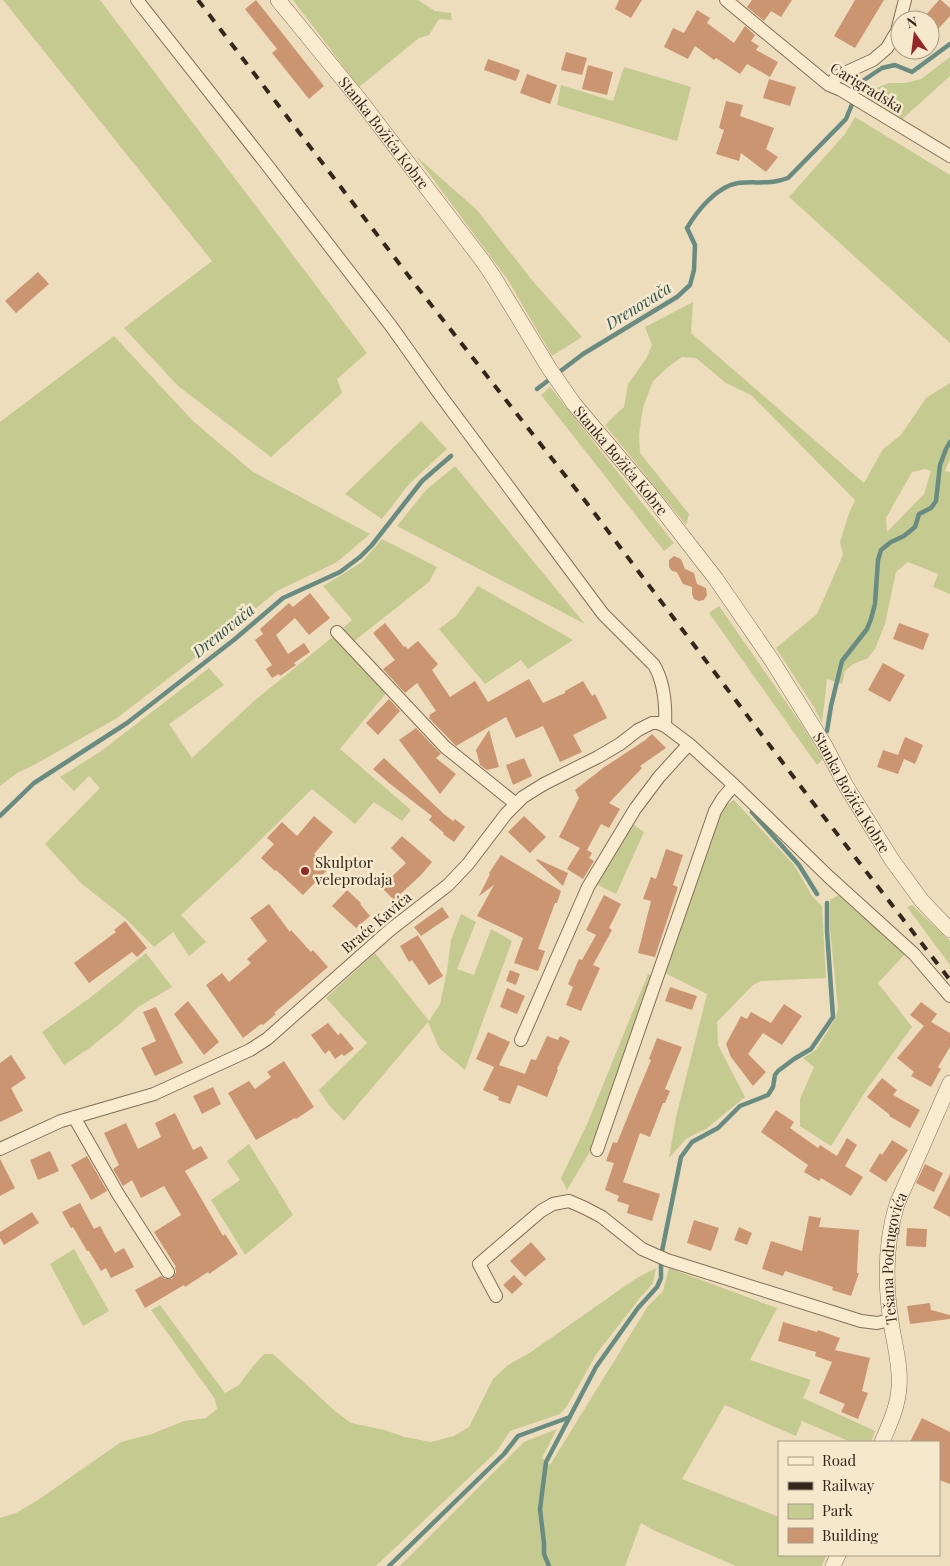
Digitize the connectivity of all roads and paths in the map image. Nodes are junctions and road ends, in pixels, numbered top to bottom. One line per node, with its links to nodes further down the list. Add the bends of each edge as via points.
1 (137, 0): 9 (street, via 391,326 603,614 654,665 662,686)
2 (278, 0): 13 (street, Stanka Božića Kobre, via 359,99 482,260 574,404 716,579 818,735 892,860 922,901)
3 (726, 0): 5 (street, Carigradska)
4 (905, 0): 6 (street, via 897,31 887,48 873,60 838,76)
5 (740, 5): 6 (street, Carigradska)
6 (835, 88): 7 (street, Carigradska)
7 (950, 156)
8 (337, 632): 12 (street, via 445,747)
9 (665, 726): 10 (street); 12 (street, Braće Kavića, via 658,723 648,725 598,757 532,791)
10 (689, 744): 11 (street); 15 (street, via 641,801 588,887)
11 (734, 784): 14 (street, via 829,878 914,954); 19 (street, via 715,811)
12 (516, 804): 17 (street, Braće Kavića, via 448,885 390,930 267,1039 154,1094)
13 (950, 930)
14 (950, 996)
15 (521, 1040)
16 (950, 1083): 22 (street, Tešana Podrugovića, via 893,1215 886,1267)
17 (74, 1117): 18 (street, Braće Kavića); 20 (street)
18 (0, 1149)
19 (597, 1150)
20 (168, 1272)
21 (496, 1296): 22 (street, via 479,1264 541,1211 569,1201 602,1217 642,1249 666,1260 861,1321 877,1323)
22 (890, 1320): 23 (street, Tešana Podrugovića, via 899,1387 894,1413)
23 (882, 1441)

